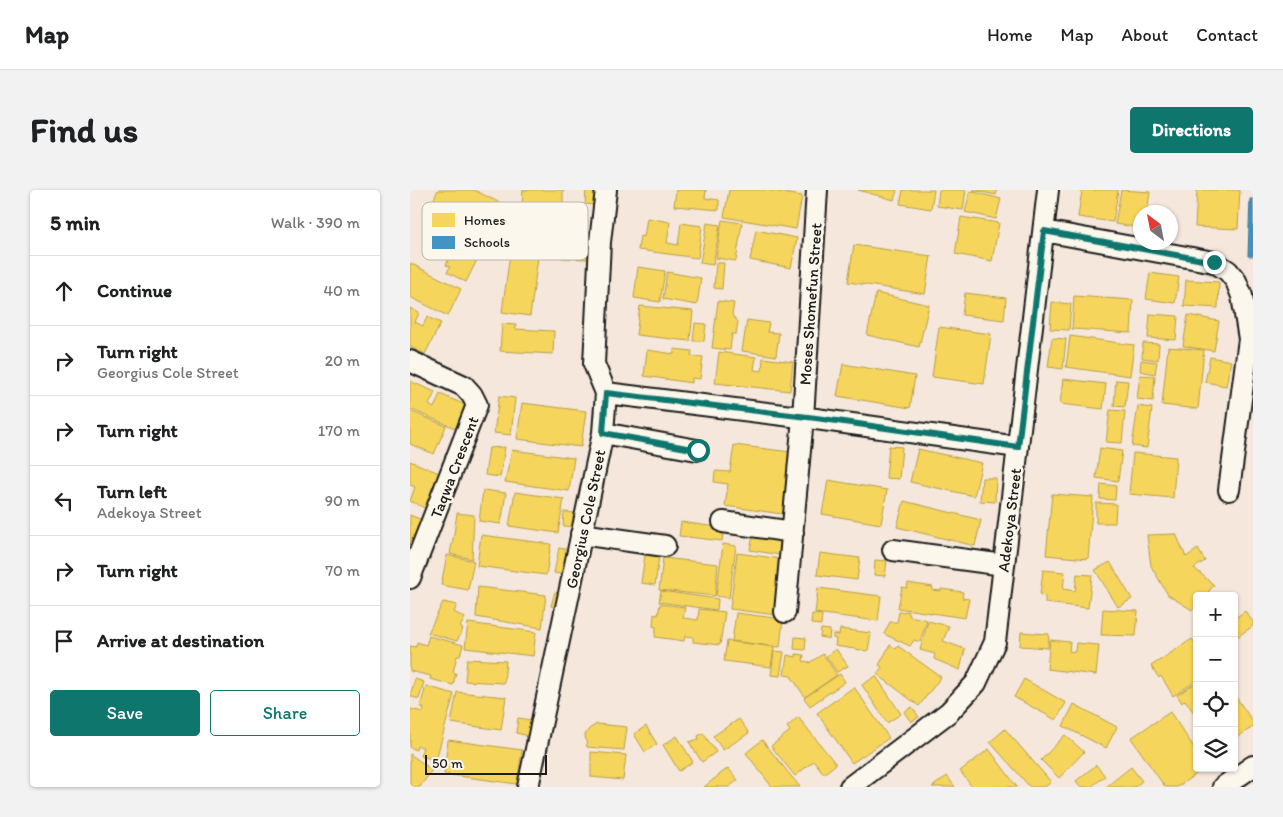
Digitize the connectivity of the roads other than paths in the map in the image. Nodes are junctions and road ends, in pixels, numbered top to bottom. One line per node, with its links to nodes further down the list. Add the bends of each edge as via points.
1 (606, 190): 7 (street, Georgius Cole Street, via 594,364)
2 (817, 190): 8 (street, Moses Shomefun Street)
3 (1048, 190): 4 (street, Adekoya Street)
4 (1044, 231): 5 (street, via 1214,262 1236,281); 10 (street, Adekoya Street)
5 (1251, 339): 12 (street)
6 (410, 361): 20 (street, Taqwa Crescent, via 464,386 478,405)
7 (606, 393): 8 (street); 9 (street, Georgius Cole Street)
8 (810, 418): 10 (street); 14 (street); 19 (street)
9 (603, 433): 11 (street); 15 (street, Georgius Cole Street)
10 (1018, 447): 18 (street, Adekoya Street)
11 (698, 450)
12 (1229, 490)
13 (723, 522): 14 (street)
14 (793, 532): 21 (street)
15 (581, 534): 16 (street); 23 (street, Georgius Cole Street)
16 (665, 546)
17 (893, 550): 18 (street)
18 (1004, 565): 24 (street, Adekoya Street, via 995,642 976,683 949,712)
19 (802, 570)
20 (410, 578)
21 (785, 612)
22 (1253, 766): 25 (street)
23 (528, 787)
24 (850, 787)
25 (1223, 787)

